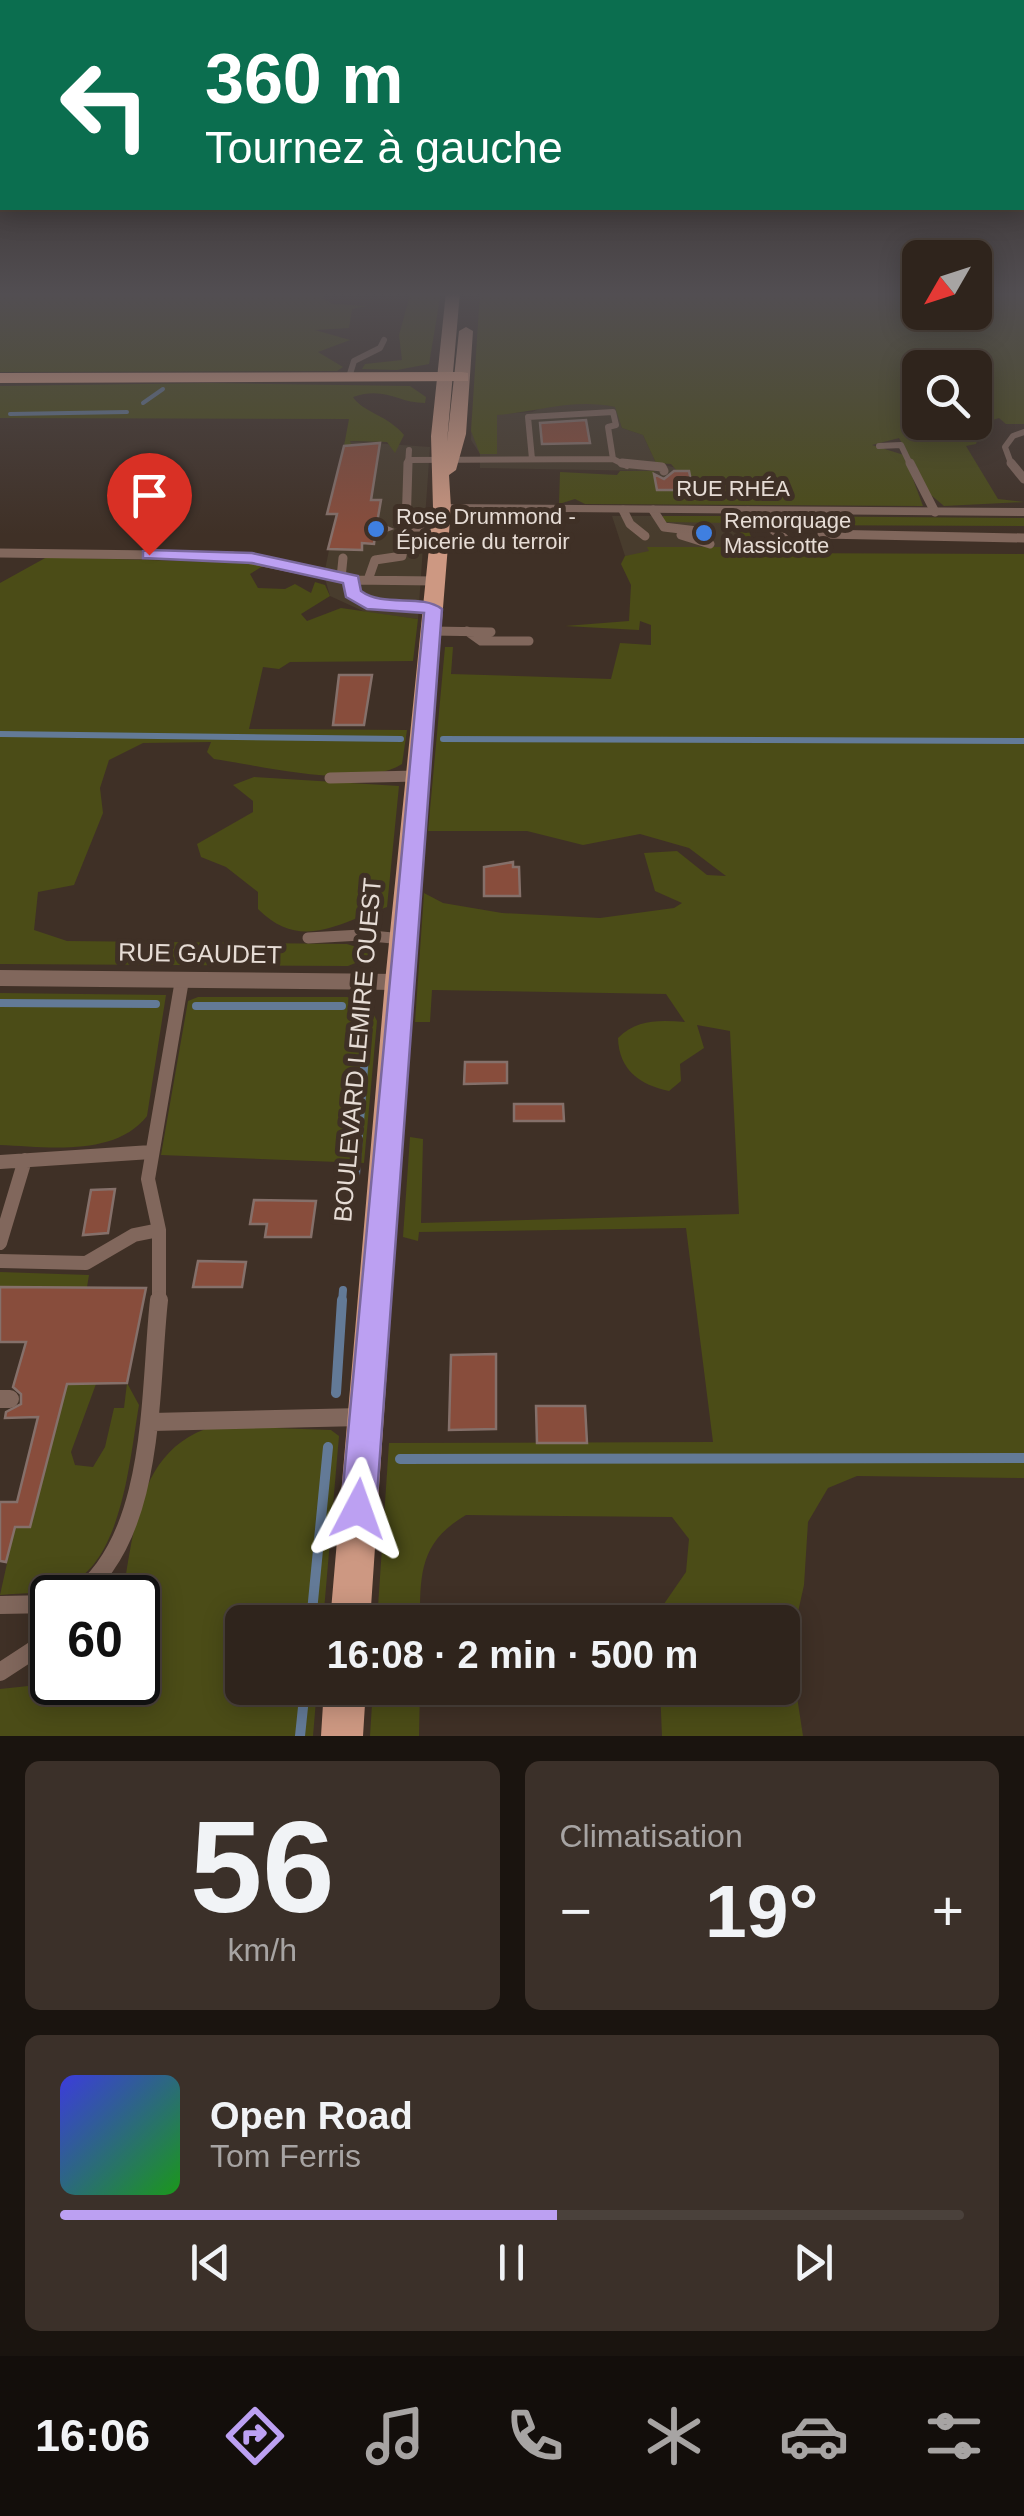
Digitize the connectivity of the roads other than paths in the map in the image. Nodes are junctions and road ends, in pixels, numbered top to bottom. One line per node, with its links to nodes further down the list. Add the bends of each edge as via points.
1 (351, 373): 4 (lane)
2 (453, 373): 5 (main road, BOULEVARD LEMIRE OUEST)
3 (454, 373): 5 (main road, BOULEVARD LEMIRE OUEST)
4 (350, 377): 5 (highway); 6 (highway)
5 (453, 377): 11 (main road, BOULEVARD LEMIRE OUEST); 11 (main road, BOULEVARD LEMIRE OUEST, via 458,434)
6 (5, 379)
7 (1024, 432): 17 (lane, via 1005,448)
8 (553, 444): 13 (lane)
9 (577, 444): 14 (lane)
10 (880, 446): 21 (lane, via 905,450)
11 (446, 459): 12 (lane); 23 (main road, BOULEVARD LEMIRE OUEST); 24 (lane, via 409,455)
12 (532, 459): 13 (lane); 15 (lane, via 528,417 613,412)
13 (554, 459): 14 (lane)
14 (580, 459): 15 (lane)
15 (613, 459): 16 (lane)
16 (664, 471)
17 (1024, 479)
18 (624, 510): 19 (street, RUE RHÉA); 23 (street, RUE RHÉA, via 573,505); 28 (lane)
19 (653, 510): 20 (street, RUE RHÉA); 25 (lane)
20 (748, 511): 21 (street, RUE RHÉA); 29 (lane)
21 (935, 512): 22 (street, RUE RHÉA)
22 (1024, 512)
23 (441, 518): 24 (lane); 36 (main road, BOULEVARD LEMIRE OUEST)
24 (406, 527): 35 (lane, via 402,556 375,560)
25 (664, 527): 26 (lane); 31 (lane)
26 (697, 531)
27 (822, 534): 30 (lane)
28 (645, 536)
29 (784, 538)
30 (1024, 538)
31 (710, 544)
32 (0, 553): 34 (lane, via 242,557)
33 (342, 558): 34 (lane)
34 (346, 579): 35 (lane); 37 (lane, via 352,594 367,604)
35 (368, 580): 36 (lane)
36 (436, 581): 37 (main road, BOULEVARD LEMIRE OUEST)
37 (432, 620): 38 (lane); 41 (main road, BOULEVARD LEMIRE OUEST)
38 (468, 632): 39 (lane); 40 (lane, via 481,641)
39 (491, 632)
40 (530, 641)
41 (417, 776): 42 (lane); 44 (main road, BOULEVARD LEMIRE OUEST)
42 (330, 778)
43 (308, 938): 44 (lane)
44 (403, 940): 47 (main road, BOULEVARD LEMIRE OUEST)
45 (0, 978): 46 (street, RUE GAUDET)
46 (182, 980): 47 (street, RUE GAUDET); 48 (lane)
47 (399, 982): 54 (main road, BOULEVARD LEMIRE OUEST)
48 (151, 1152): 49 (lane); 51 (lane, via 149,1192)
49 (25, 1160): 50 (lane); 52 (lane)
50 (0, 1162)
51 (159, 1230): 53 (lane, via 134,1235 86,1262); 55 (lane)
52 (0, 1243)
53 (0, 1261)
54 (366, 1417): 55 (lane); 59 (main road, BOULEVARD LEMIRE OUEST)
55 (152, 1422): 56 (lane, via 122,1539)
56 (99, 1575)
57 (30, 1604): 58 (lane)
58 (0, 1605)
59 (351, 1605)
60 (30, 1652): 61 (lane)
61 (0, 1672)
62 (345, 1705): 63 (main road)
63 (342, 1736)

